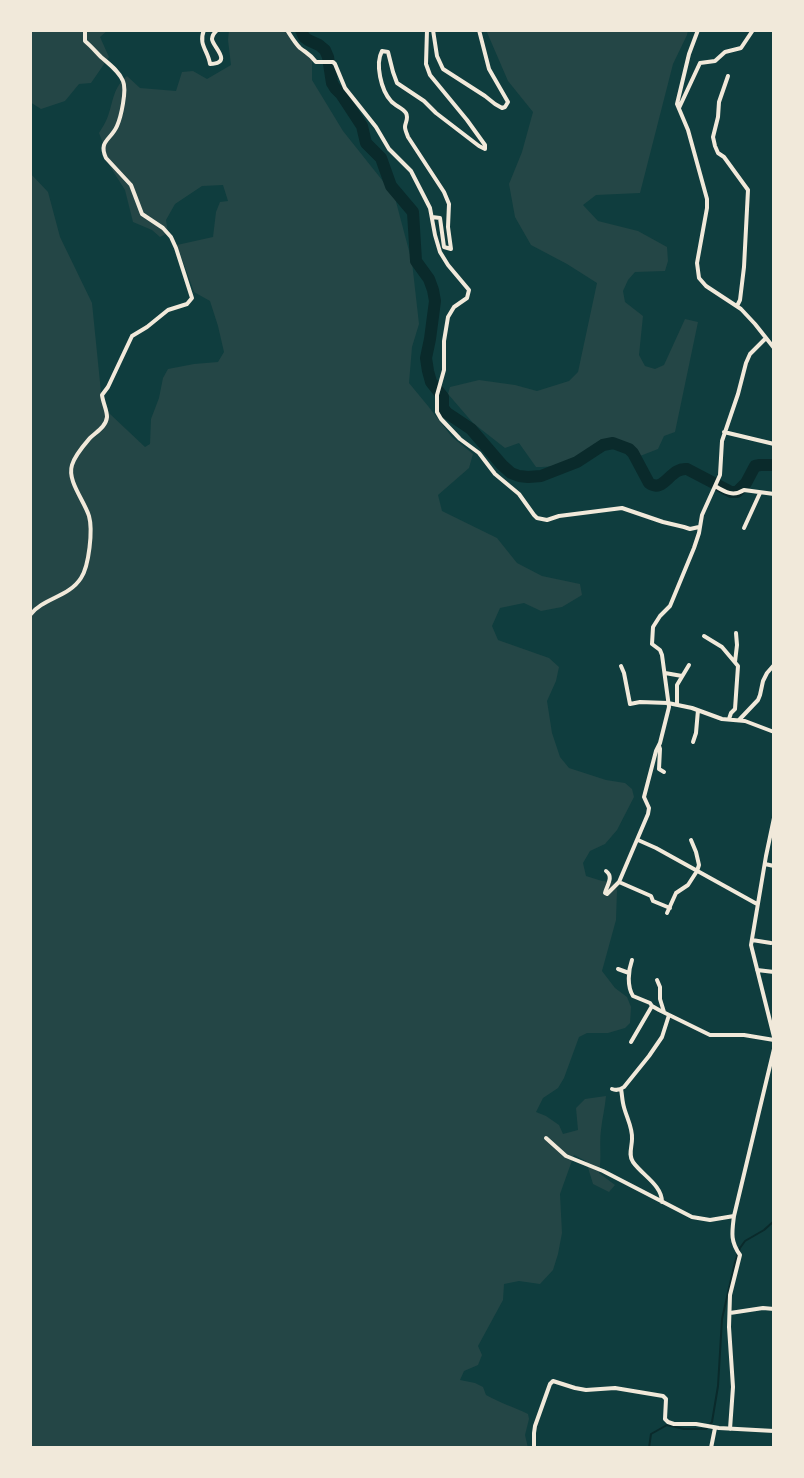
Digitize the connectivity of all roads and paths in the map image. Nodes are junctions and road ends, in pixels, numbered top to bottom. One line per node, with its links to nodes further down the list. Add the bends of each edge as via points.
1 (85, 30): 23 (street, via 85,40 124,81 120,118 104,143 103,153 131,185 142,214 171,237 192,298 132,336 102,395 106,421 76,456 71,468 89,517 85,571 74,587 40,605)
2 (204, 30): 3 (street, via 202,43 213,64 221,57 212,38)
3 (217, 30)
4 (287, 30): 12 (street, via 315,62 335,64 345,88 388,149 411,171)
5 (427, 30): 12 (street, via 426,64 430,75 485,145 485,149 478,146 398,83 388,52 382,51 379,64 386,93 408,117 408,136 449,204 451,249 444,247 440,218)
6 (433, 30): 7 (street, via 443,69 502,108 507,98 489,69)
7 (479, 30)
8 (698, 30): 11 (street, via 678,98)
9 (753, 30): 11 (street, via 741,48 725,52 715,61 700,63)
10 (728, 76): 13 (street, via 713,136 718,153 748,190 744,267)
11 (679, 108): 13 (street, via 706,199 697,262 699,278)
12 (432, 217): 21 (street, via 440,252 469,290 467,298 451,311 446,326 444,370 437,395 441,419 483,456 489,468 519,494 537,518 547,520 622,508 690,529)
13 (737, 307): 14 (street)
14 (766, 338): 15 (street); 16 (street, via 750,354)
15 (774, 348)
16 (724, 432): 17 (street); 18 (street, via 720,475)
17 (774, 444)
18 (715, 486): 19 (street, via 731,494 744,490); 21 (street)
19 (760, 493): 20 (street); 22 (street)
20 (774, 494)
21 (699, 527): 30 (street, via 670,606 653,627 652,644 660,650)
22 (744, 528)
23 (30, 615)
24 (736, 633): 26 (street)
25 (704, 636): 26 (street, via 722,647)
26 (735, 662): 35 (street, via 735,709)
27 (689, 665): 31 (street)
28 (774, 665): 36 (street, via 767,673 758,700)
29 (621, 666): 32 (street, via 630,704)
30 (664, 673): 31 (street); 32 (street)
31 (682, 676): 33 (street, via 677,684)
32 (668, 703): 33 (street); 39 (street)
33 (677, 705): 34 (street)
34 (698, 710): 35 (street); 38 (street)
35 (729, 719): 36 (street)
36 (739, 720): 37 (street)
37 (774, 732)
38 (693, 742)
39 (658, 746): 40 (street, via 659,769); 42 (street, via 644,797 648,814)
40 (664, 772)
41 (774, 818): 44 (street)
42 (638, 840): 47 (street); 48 (street)
43 (691, 840): 47 (street, via 699,865)
44 (765, 864): 45 (street); 49 (street)
45 (774, 866)
46 (606, 871): 48 (street, via 610,879 605,893)
47 (697, 871): 48 (street, via 688,885 676,893 668,910 651,896); 49 (street)
48 (619, 882)
49 (758, 904): 50 (street)
50 (752, 940): 51 (street); 54 (street)
51 (771, 943)
52 (632, 960): 56 (street)
53 (618, 969): 56 (street)
54 (757, 970): 55 (street); 60 (street)
55 (774, 972)
56 (629, 973): 58 (street, via 631,994)
57 (657, 980): 59 (street)
58 (652, 1006): 59 (street); 61 (street)
59 (666, 1014): 60 (street, via 710,1035); 64 (street, via 662,1037)
60 (774, 1038)
61 (631, 1042)
62 (774, 1048): 67 (street)
63 (612, 1089): 64 (street)
64 (621, 1089): 66 (street, via 632,1132 632,1161 660,1192)
65 (546, 1138): 66 (street, via 566,1156)
66 (662, 1202): 67 (street, via 701,1219)
67 (734, 1216): 69 (street, via 732,1242 740,1256 730,1295)
68 (774, 1308): 69 (street)
69 (730, 1313): 71 (street)
70 (715, 1428): 71 (street); 73 (street, via 668,1422 663,1396 615,1388 586,1390 553,1381 535,1426); 74 (street)
71 (730, 1429): 72 (street)
72 (774, 1431)
73 (534, 1448)
74 (711, 1448)

